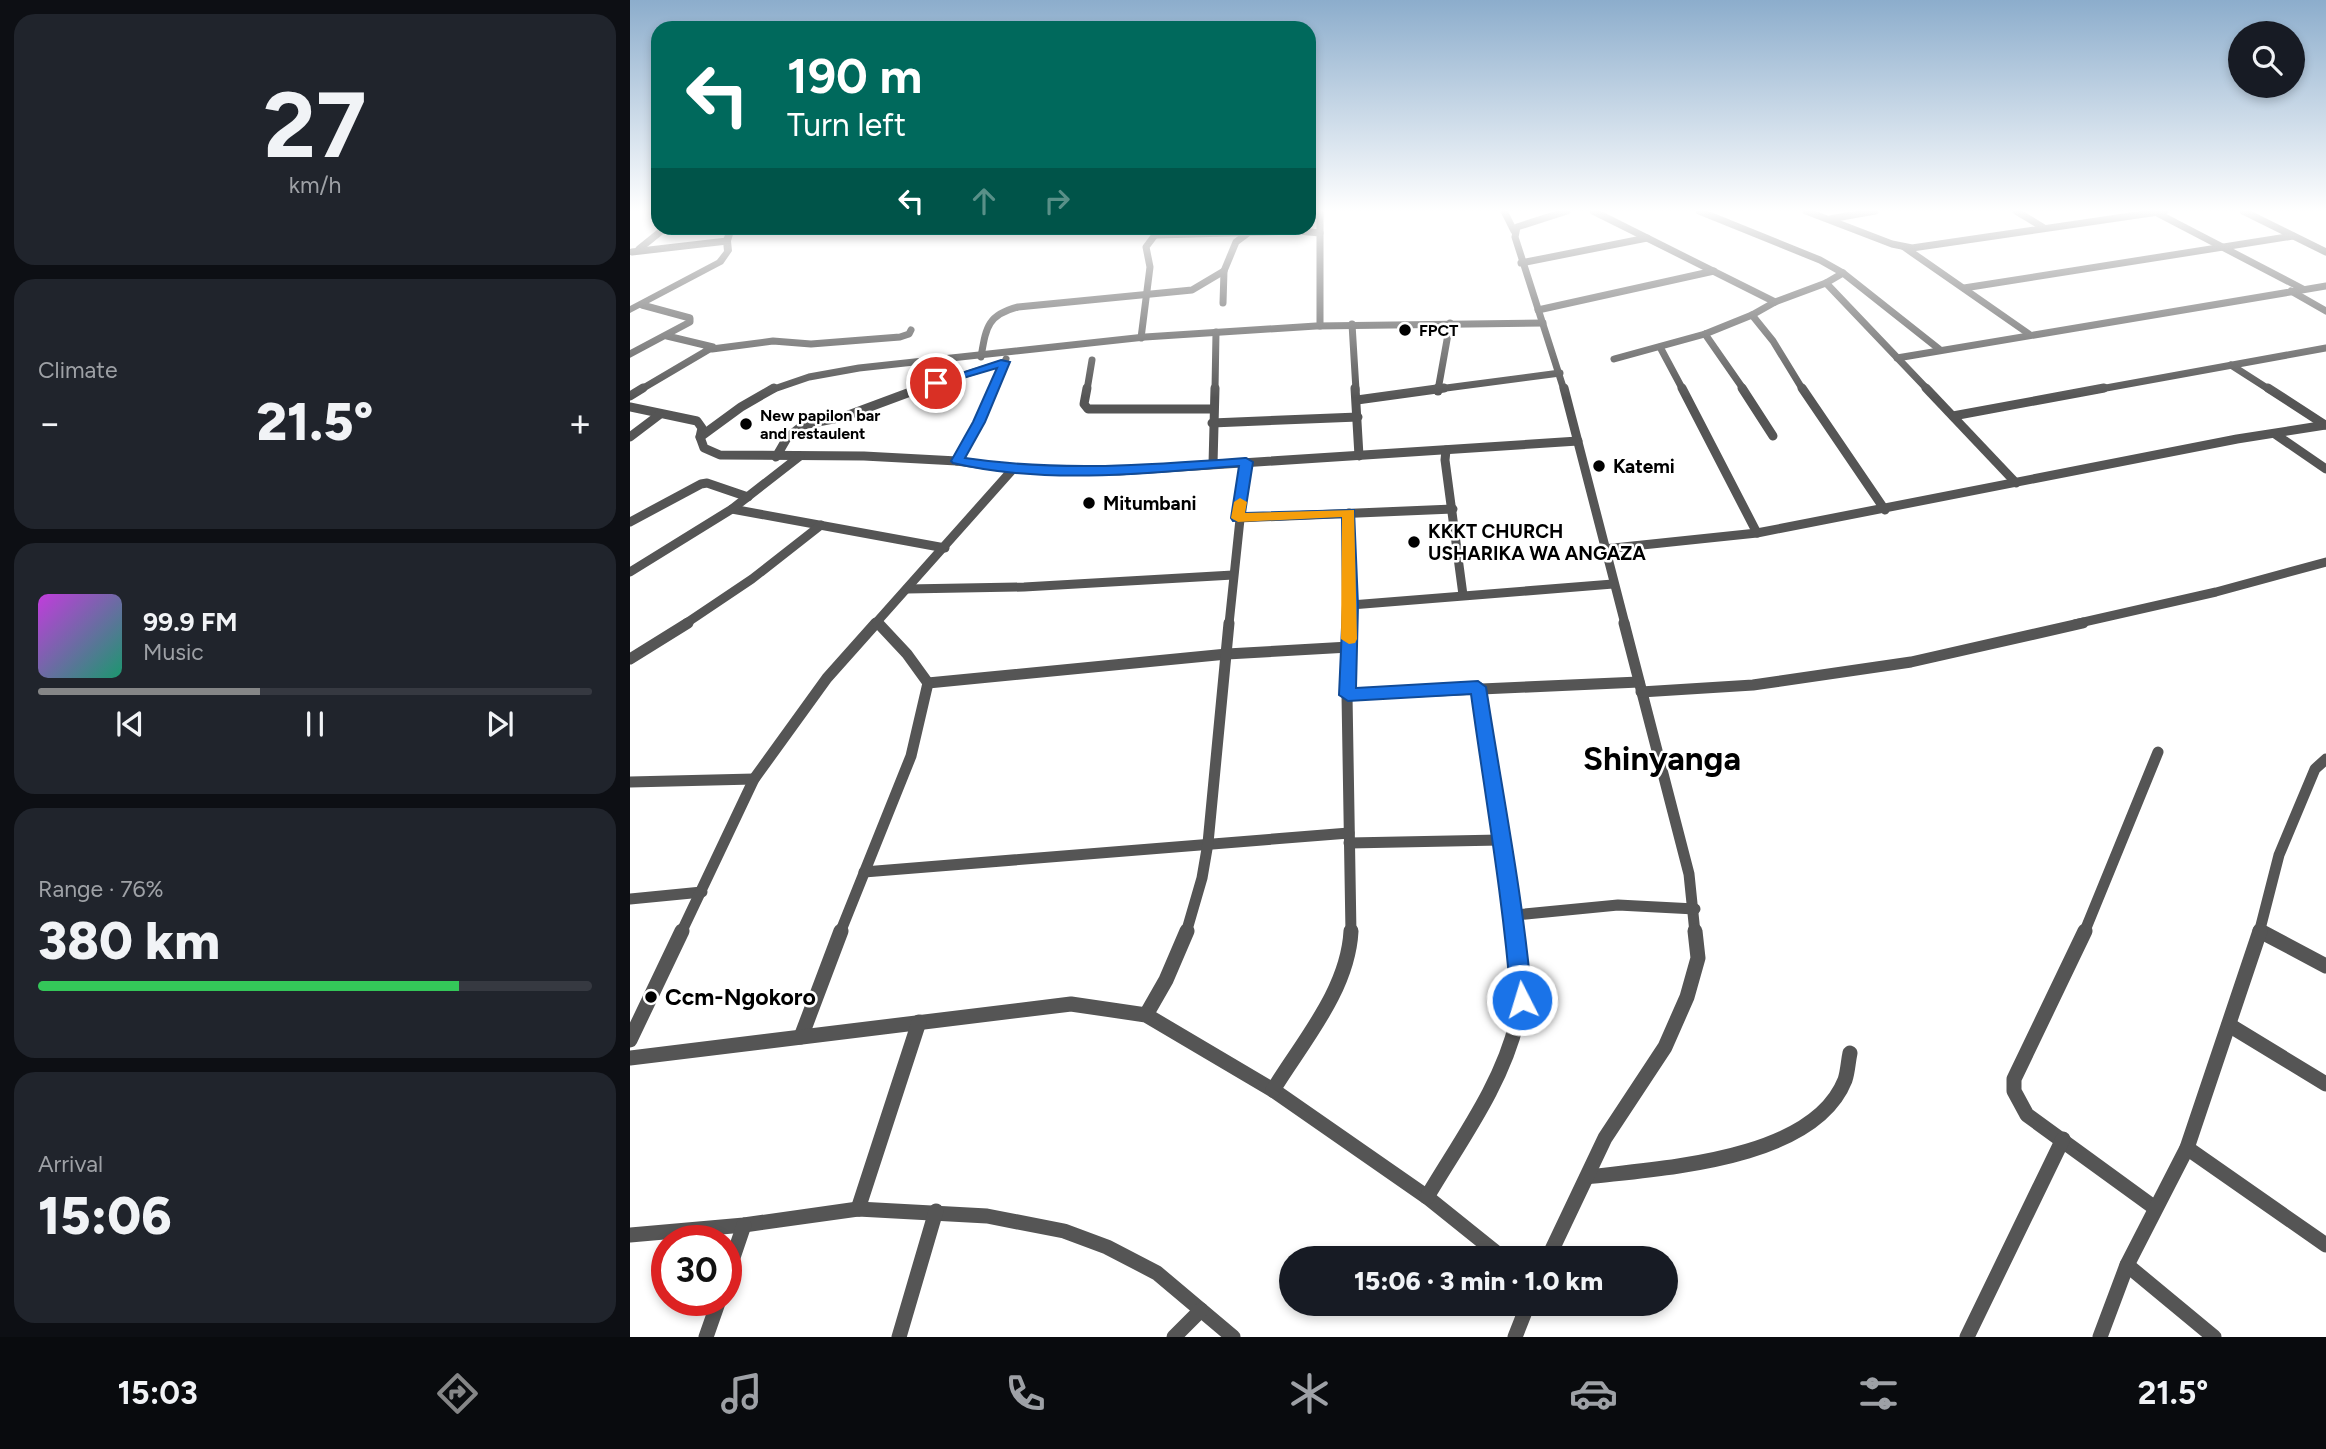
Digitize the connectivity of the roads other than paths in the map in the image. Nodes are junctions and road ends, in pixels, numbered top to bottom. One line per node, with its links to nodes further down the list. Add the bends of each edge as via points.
1 (699, 273): 21 (street)
2 (1149, 273): 18 (street)
3 (1220, 273): 18 (street, via 1192,290)
4 (1224, 273): 20 (street)
5 (1320, 273): 29 (street)
6 (1525, 273): 23 (street)
7 (1703, 273): 23 (street)
8 (1719, 273): 19 (street)
9 (1843, 273): 13 (street); 39 (street)
10 (1943, 273): 15 (street)
11 (2057, 273): 15 (street)
12 (2275, 273): 16 (street)
13 (1826, 283): 19 (street); 43 (street)
14 (2326, 286): 16 (street)
15 (1964, 288): 33 (street)
16 (2304, 289): 17 (street)
17 (2291, 291): 24 (street); 33 (street)
18 (1146, 295): 35 (street); 41 (street, via 998,312 987,326)
19 (1775, 302): 25 (street)
20 (1223, 303)
21 (642, 305): 22 (street); 34 (street, via 690,318)
22 (630, 310)
23 (1538, 310): 27 (street)
24 (2326, 311)
25 (1752, 315): 32 (street); 76 (street)
26 (1450, 323): 27 (street); 28 (street); 48 (street)
27 (1543, 323): 47 (street)
28 (1352, 324): 29 (street); 50 (street)
29 (1320, 326): 31 (street)
30 (911, 330): 38 (street, via 900,337 811,344 773,341)
31 (1216, 332): 35 (street); 52 (street)
32 (1705, 334): 36 (street); 60 (street)
33 (2029, 334): 39 (street)
34 (667, 336): 38 (street); 40 (street)
35 (1141, 338): 42 (street)
36 (1660, 347): 44 (street); 81 (street)
37 (2326, 348): 46 (street)
38 (712, 349): 49 (street)
39 (1938, 349): 43 (street)
40 (630, 354)
41 (981, 357): 42 (street); 59 (street, via 880,365 806,378 767,391)
42 (1006, 358): 66 (street, via 844,417 803,425 787,438); 67 (street)
43 (1897, 358): 54 (street)
44 (1614, 359)
45 (1091, 360): 52 (street, via 1084,404 1088,409)
46 (2231, 365): 54 (street); 57 (street)
47 (1560, 373): 48 (street); 62 (street)
48 (1438, 391): 50 (street)
49 (630, 396)
50 (1357, 400): 55 (street)
51 (630, 408): 53 (street)
52 (1213, 409): 56 (street)
53 (659, 415): 59 (street, via 697,421 702,428); 61 (street)
54 (1953, 416): 72 (street)
55 (1358, 417): 56 (street); 65 (street)
56 (1212, 423): 69 (street)
57 (2325, 425): 58 (street)
58 (2275, 434): 71 (street); 72 (street)
59 (700, 436): 66 (street, via 710,453)
60 (1773, 436)
61 (630, 438)
62 (1577, 441): 63 (street); 83 (street)
63 (1446, 450): 65 (street); 75 (street)
64 (800, 456): 66 (street); 67 (street); 73 (street)
65 (1359, 456): 68 (street)
66 (776, 457)
67 (957, 461): 70 (street)
68 (1246, 462): 69 (street); 78 (street)
69 (1213, 464): 70 (street, via 1119,471)
70 (1013, 469): 82 (street)
71 (2326, 469)
72 (2016, 483): 76 (street)
73 (748, 497): 74 (street); 79 (street, via 701,484)
74 (732, 509): 80 (street); 85 (street)
75 (1453, 509): 77 (street); 89 (street)
76 (1885, 510): 81 (street)
77 (1349, 513): 78 (street); 90 (street)
78 (1238, 518): 86 (street)
79 (630, 522)
80 (821, 524): 82 (street); 94 (street, via 761,573)
81 (1757, 533): 83 (street)
82 (945, 548): 88 (street)
83 (1604, 549): 87 (street)
84 (2326, 562): 97 (street, via 1911,662 1753,685)
85 (630, 572)
86 (1233, 575): 88 (street); 93 (street)
87 (1613, 584): 89 (street); 97 (street)
88 (907, 589): 91 (street)
89 (1463, 595): 90 (street)
90 (1350, 605): 92 (street)
91 (878, 623): 95 (street); 101 (street, via 828,678)
92 (1349, 647): 93 (street); 98 (street)
93 (1227, 654): 95 (street); 105 (street)
94 (630, 660)
95 (928, 684): 106 (street, via 911,760)
96 (1478, 687): 97 (street); 98 (street); 104 (street)
97 (1640, 687): 109 (street)
98 (1348, 695): 103 (street)
99 (2158, 752): 122 (street, via 2088,925 2014,1079 2014,1091 2027,1115)
100 (2326, 759): 111 (street, via 2315,769 2279,855)
101 (754, 779): 102 (street); 107 (street)
102 (630, 782)
103 (1349, 838): 104 (street); 105 (street); 121 (street, via 1350,952 1338,985)
104 (1500, 840): 110 (street)
105 (1210, 843): 106 (street); 113 (street, via 1193,916)
106 (864, 872): 116 (street)
107 (702, 892): 108 (street); 117 (street)
108 (630, 899)
109 (1695, 909): 110 (street, via 1618,905); 124 (street, via 1698,958 1687,997 1665,1047 1605,1138)
110 (1515, 915): 125 (street, via 1522,1000 1512,1042)
111 (2260, 931): 112 (street); 115 (street)
112 (2326, 966)
113 (1146, 1015): 114 (street, via 1071,1004); 121 (street)
114 (919, 1023): 116 (street); 127 (street)
115 (2229, 1026): 120 (street); 123 (street)
116 (801, 1037): 119 (street)
117 (630, 1040)
118 (1850, 1053): 124 (street, via 1844,1084 1823,1112 1790,1135 1747,1154)
119 (630, 1058)
120 (2326, 1084)
121 (1273, 1090): 125 (street)
122 (2063, 1139): 126 (street); 144 (street)
123 (2187, 1148): 126 (street); 132 (street)
124 (1587, 1177): 134 (street)
125 (1427, 1197): 133 (street)
126 (2155, 1208): 135 (street)
127 (858, 1209): 128 (street); 129 (street)
128 (936, 1211): 136 (street, via 1064,1231 1107,1247 1157,1273); 140 (street)
129 (744, 1225): 130 (street); 131 (street)
130 (742, 1231)
131 (630, 1234)
132 (2326, 1245)
133 (1488, 1246)
134 (1554, 1246)
135 (2127, 1265): 145 (street); 146 (street)
136 (1201, 1310): 141 (street); 142 (street)
137 (713, 1316): 139 (street)
138 (1523, 1316): 143 (street)
139 (706, 1337)
140 (899, 1337)
141 (1174, 1337)
142 (1233, 1337)
143 (1515, 1337)
144 (1967, 1337)
145 (2099, 1337)
146 (2214, 1337)

